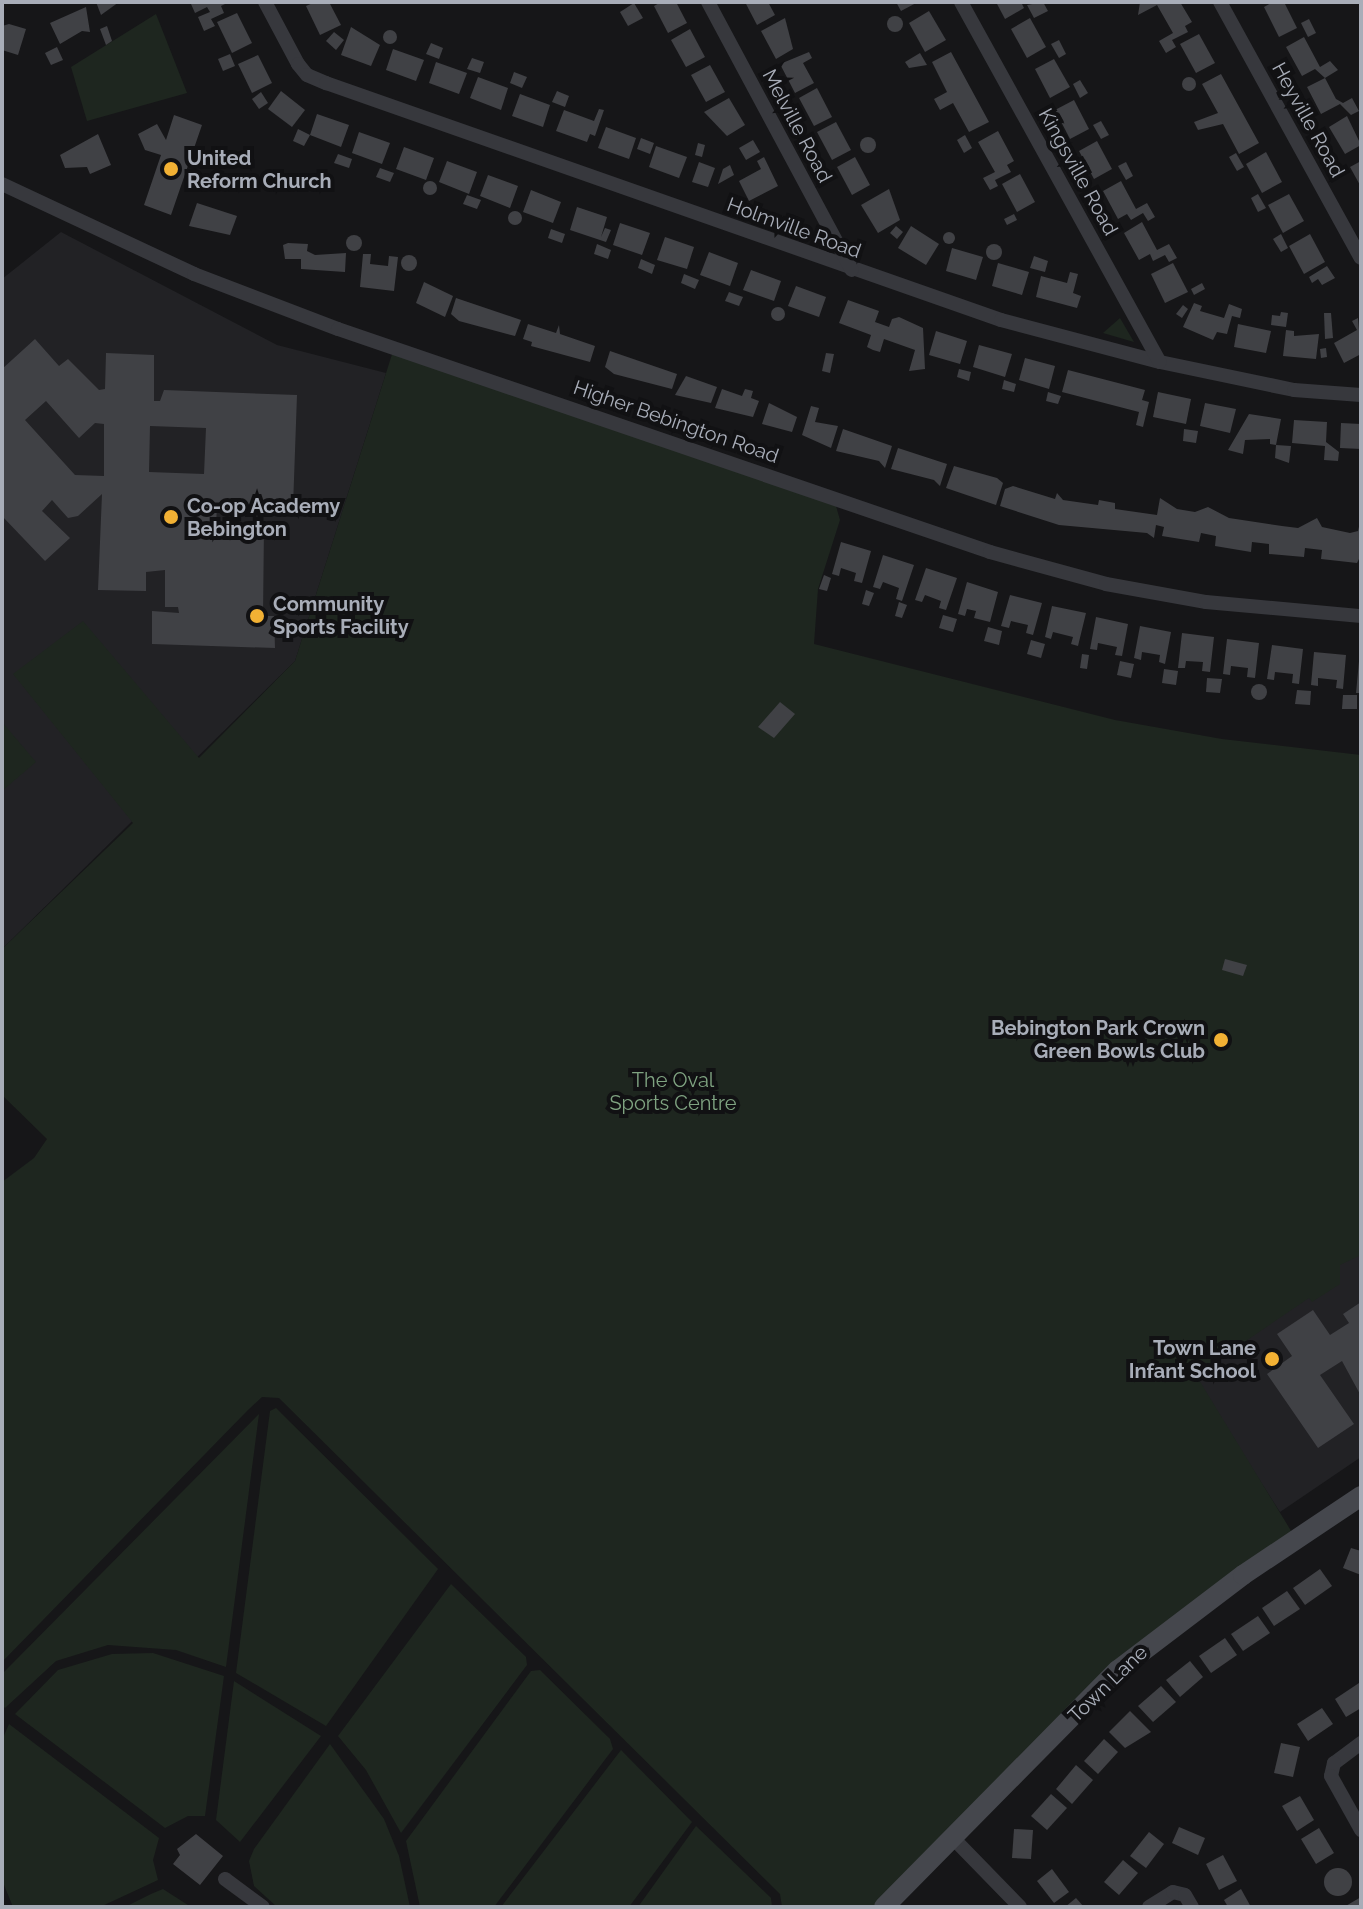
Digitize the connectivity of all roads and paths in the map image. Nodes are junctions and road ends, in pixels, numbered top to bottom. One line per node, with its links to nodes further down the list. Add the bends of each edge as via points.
1 (265, 2): 7 (street, Holmville Road, via 307,75)
2 (708, 2): 7 (street, Melville Road)
3 (961, 2): 8 (street, Kingsville Road)
4 (1220, 2): 6 (street, Heyville Road)
5 (2, 184): 10 (street, Higher Bebington Road, via 194,274 338,329 990,552 1106,584 1206,602)
6 (1361, 258)
7 (852, 270): 8 (street, Holmville Road, via 1001,320)
8 (1160, 362): 9 (street, Holmville Road, via 1294,390)
9 (1361, 395)
10 (1361, 616)
11 (1361, 1496): 14 (main road, Town Lane, via 1158,1636)
12 (1361, 1743): 13 (street, via 1334,1763 1331,1776)
13 (1361, 1830)
14 (951, 1836): 17 (main road, Town Lane); 18 (street)
15 (225, 1879): 16 (street)
16 (263, 1907)
17 (884, 1907)
18 (1020, 1907)
19 (1149, 1907): 20 (street, via 1173,1892 1185,1895)
20 (1192, 1907)

